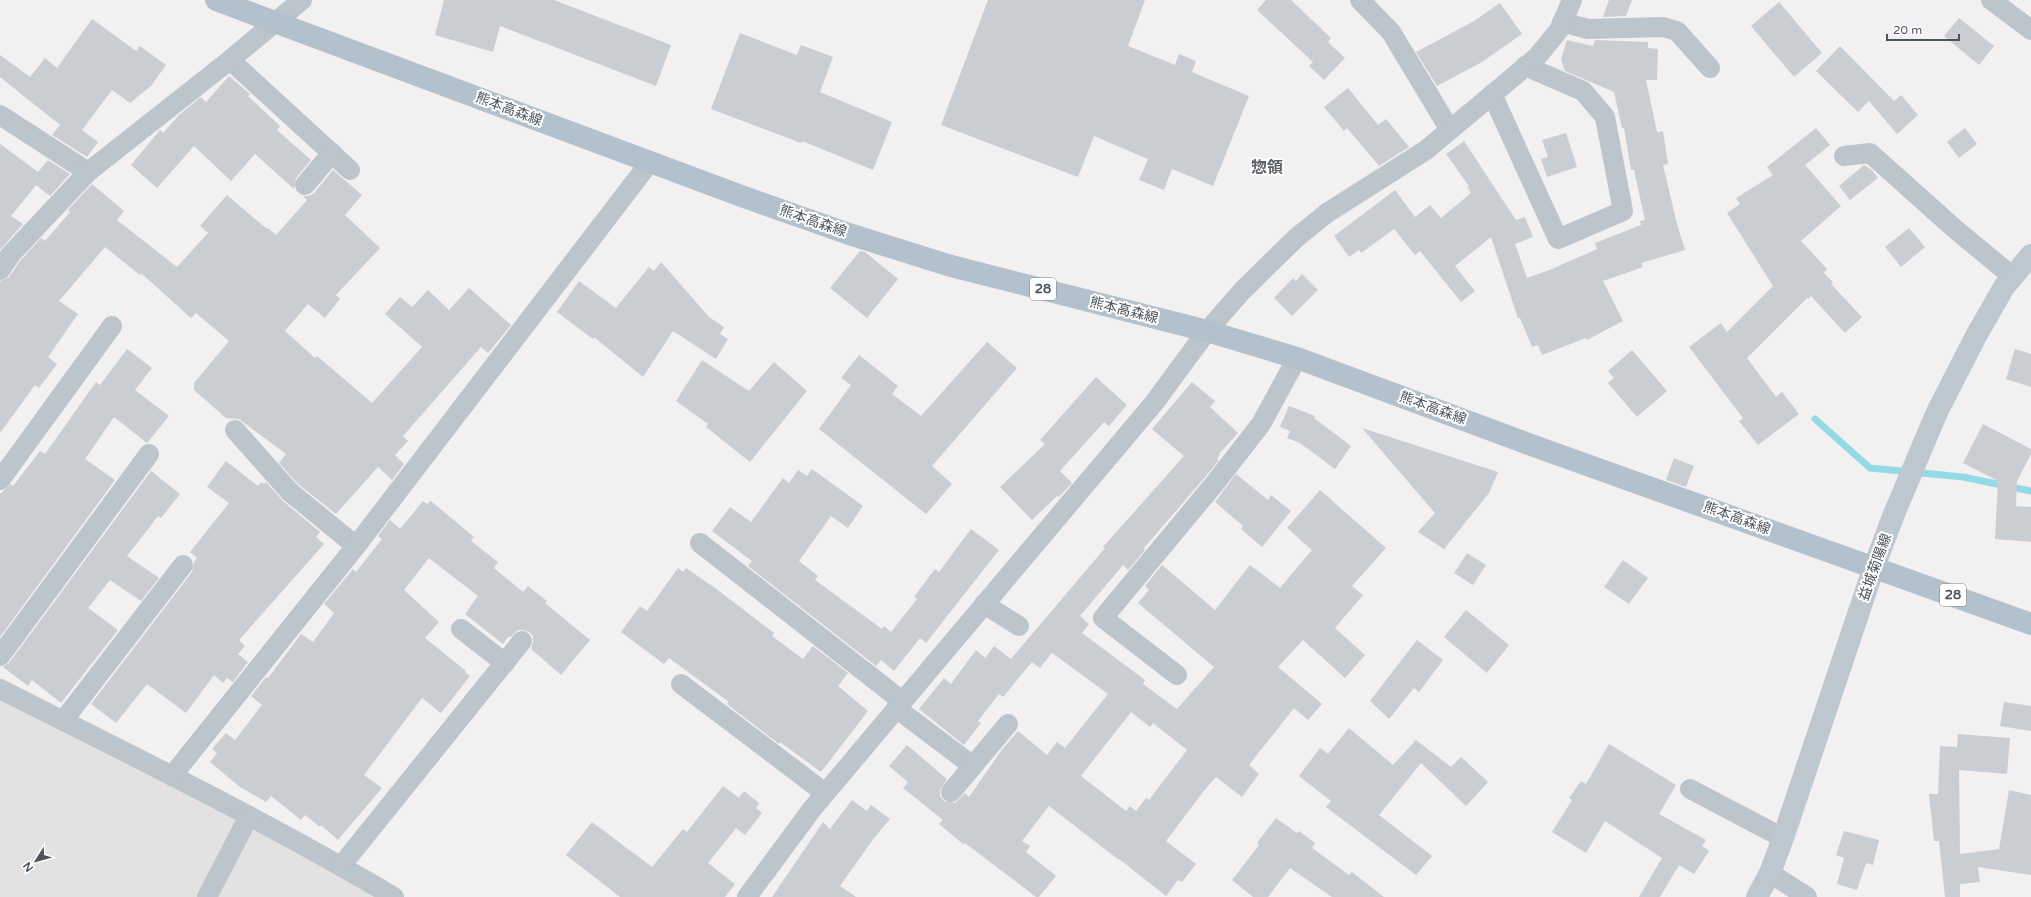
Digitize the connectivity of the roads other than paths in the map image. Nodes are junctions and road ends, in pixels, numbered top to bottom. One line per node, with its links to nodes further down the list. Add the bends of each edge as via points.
1 (216, 0): 6 (main road, 熊本高森線 / 28)
2 (302, 0): 6 (street)
3 (1360, 0): 14 (street, via 1391,32)
4 (1572, 0): 7 (street)
5 (1991, 0): 8 (street)
6 (276, 22): 9 (street); 17 (main road, 熊本高森線 / 28)
7 (1562, 22): 10 (street, via 1559,30 1537,57); 11 (street, via 1588,29 1663,27 1677,31)
8 (2031, 30)
9 (230, 60): 15 (street); 19 (street)
10 (1525, 66): 12 (street); 12 (street, via 1583,91 1605,117 1623,211 1558,239)
11 (1710, 68)
12 (1492, 94): 14 (street)
13 (0, 115): 19 (street)
14 (1450, 130): 25 (street, via 1426,150 1328,213 1296,238 1242,291)
15 (332, 153): 18 (street); 20 (street)
16 (1844, 156): 23 (street, via 1870,153)
17 (650, 162): 25 (main road, 熊本高森線 / 28, via 849,234 951,266); 31 (street)
18 (350, 170)
19 (88, 172): 22 (street, via 11,254)
20 (305, 185)
21 (2030, 259): 23 (main road, 益城菊陽線)
22 (0, 270)
23 (2013, 277): 33 (main road, 益城菊陽線, via 2004,287 1976,336 1937,412)
24 (112, 326): 29 (street)
25 (1207, 331): 26 (main road, 熊本高森線 / 28); 34 (street, via 1154,402)
26 (1297, 358): 33 (main road, 熊本高森線 / 28); 41 (street, via 1261,424 1102,618)
27 (235, 430): 31 (street, via 290,492)
28 (149, 454): 39 (street)
29 (0, 480)
30 (700, 543): 44 (street)
31 (356, 546): 48 (street)
32 (183, 565): 45 (street)
33 (1874, 567): 35 (main road, 熊本高森線 / 28); 53 (main road, 益城菊陽線)
34 (984, 604): 36 (street); 44 (street)
35 (2031, 624)
36 (1020, 626)
37 (462, 629): 40 (street)
38 (522, 641): 40 (street)
39 (0, 656)
40 (505, 663): 54 (street)
41 (1177, 675)
42 (681, 684): 51 (street)
43 (0, 689): 45 (street)
44 (899, 705): 47 (street); 51 (street)
45 (63, 721): 48 (street)
46 (1008, 724): 47 (street)
47 (973, 766): 50 (street)
48 (172, 776): 52 (street)
49 (1690, 789): 53 (street)
50 (951, 792)
51 (825, 793): 58 (street)
52 (249, 816): 54 (street); 56 (street)
53 (1783, 838): 55 (main road, 益城菊陽線)
54 (341, 866): 57 (street)
55 (1770, 872): 59 (main road, 益城菊陽線); 60 (street)
56 (207, 897)
57 (394, 897)
58 (747, 897)
59 (1757, 897)
60 (1807, 897)

